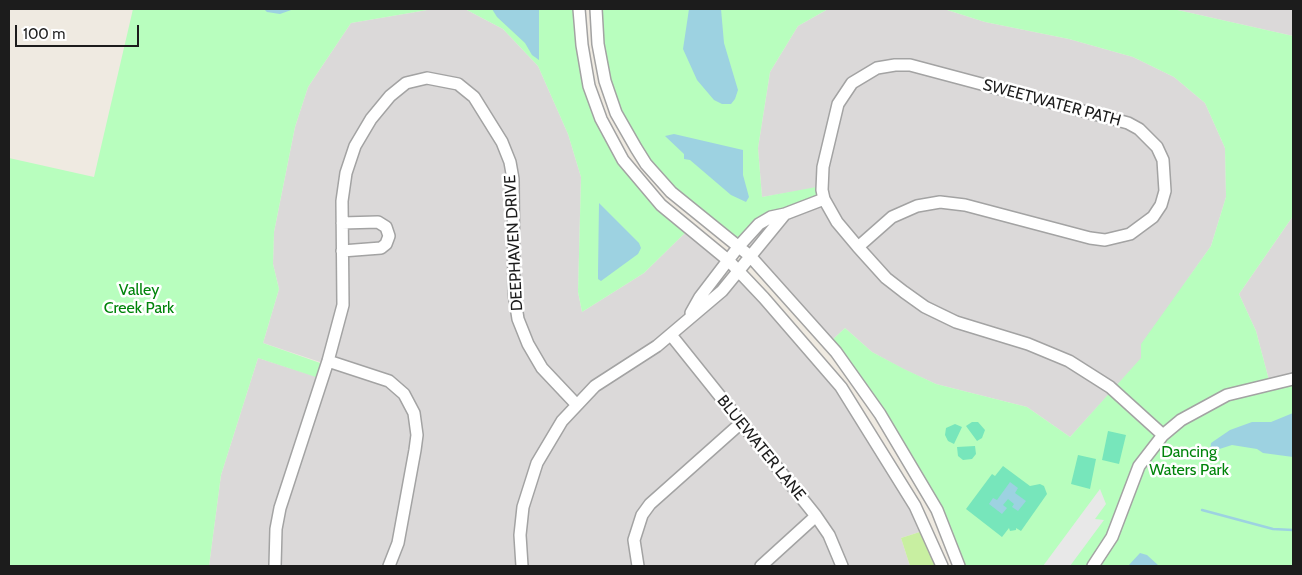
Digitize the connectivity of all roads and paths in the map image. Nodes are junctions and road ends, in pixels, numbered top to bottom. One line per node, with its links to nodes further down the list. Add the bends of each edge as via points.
1 (580, 9): 10 (street, via 584,66 594,102 611,141 634,175 661,205)
2 (596, 9): 6 (street, via 605,81 616,113 636,148 671,192)
3 (824, 199): 4 (street); 7 (street, SWEETWATER PATH); 7 (street, SWEETWATER PATH, via 823,167 834,118 844,94 864,74 895,64 910,65 1128,123 1149,138 1163,160 1166,192 1161,205 1152,217 1130,234 1104,240 1090,238 965,205 940,202 917,206 892,217)
4 (785, 214): 6 (street, via 759,224); 9 (street)
5 (342, 223): 8 (street, DEEPHAVEN DRIVE); 8 (street, via 378,222 386,227 389,236 382,248); 16 (street, DEEPHAVEN DRIVE, via 344,187 352,153 362,133 390,96 406,83 427,78 449,80 467,90 484,110 510,162 514,293 518,319 542,368)
6 (738, 246): 9 (street); 10 (street)
7 (858, 247): 18 (street, SWEETWATER PATH, via 886,278 925,308 1069,361 1110,388)
8 (342, 250): 14 (street, DEEPHAVEN DRIVE, via 343,305)
9 (750, 256): 11 (street); 27 (street, via 836,352 880,414 937,510)
10 (728, 261): 11 (street); 12 (street)
11 (739, 271): 12 (street, via 722,291); 26 (street, via 841,387 915,506)
12 (690, 315): 13 (street)
13 (671, 335): 16 (street, via 595,386); 17 (street, BLUEWATER LANE)
14 (328, 361): 20 (street, DEEPHAVEN DRIVE, via 280,508); 21 (street, via 389,381 404,394 414,413 415,450 398,544)
15 (1293, 379): 18 (street, via 1227,395 1181,420)
16 (576, 404): 22 (street, via 552,436 533,476 523,507)
17 (741, 423): 19 (street, BLUEWATER LANE); 23 (street, via 650,504 642,515 634,540)
18 (1163, 435): 28 (street, via 1139,466 1112,537)
19 (816, 516): 24 (street); 25 (street, BLUEWATER LANE, via 830,535)
20 (275, 566)
21 (389, 566)
22 (522, 566)
23 (638, 566)
24 (761, 566)
25 (842, 566)
26 (942, 566)
27 (959, 566)
28 (1093, 566)

